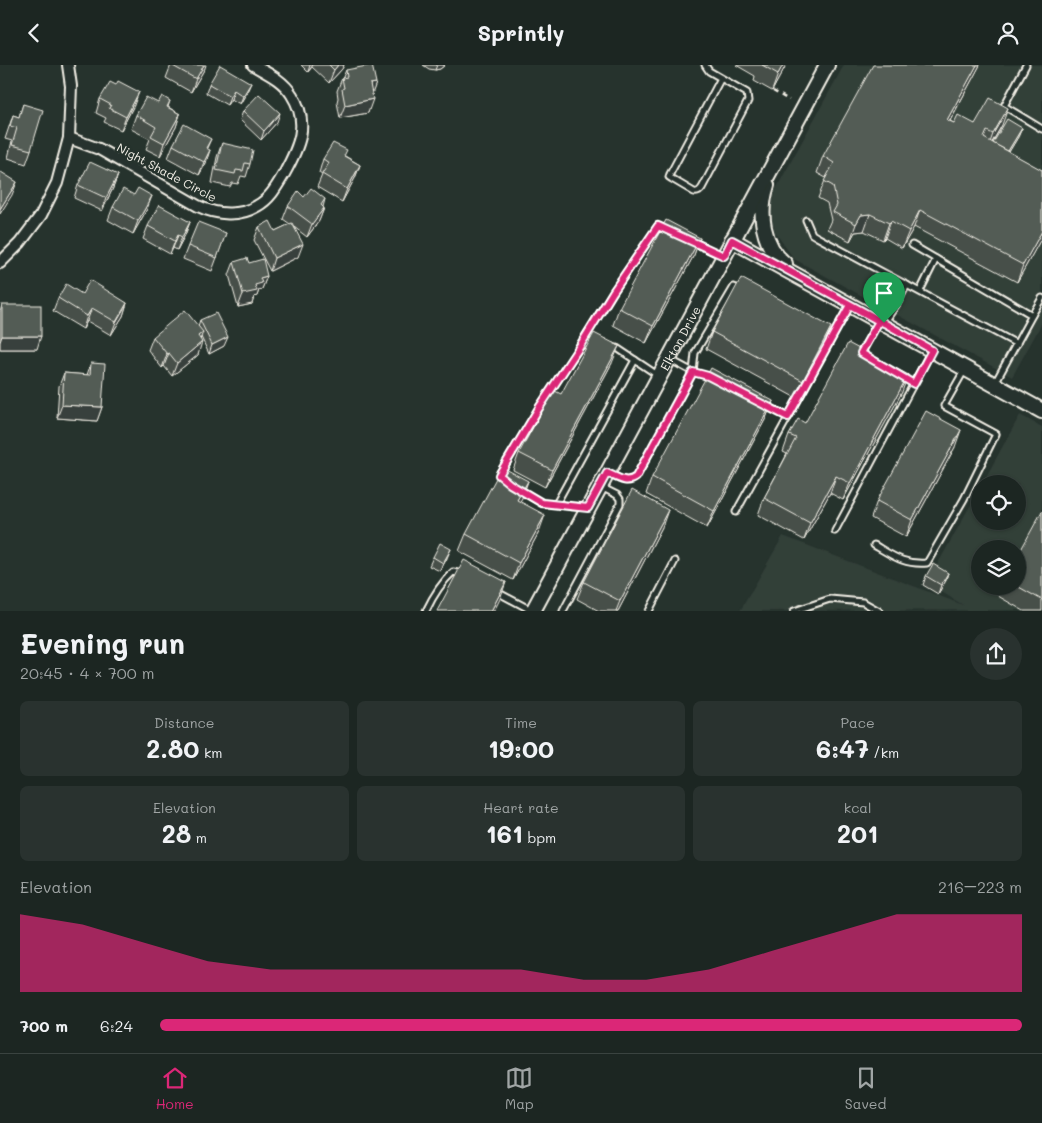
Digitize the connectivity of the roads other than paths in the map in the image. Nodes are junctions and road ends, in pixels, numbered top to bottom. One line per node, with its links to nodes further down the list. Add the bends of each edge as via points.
1 (68, 65): 8 (street, via 71,86)
2 (253, 65): 8 (street, Night Shade Circle, via 285,85 292,94 301,119 299,145 294,156 275,188 258,206 234,213 209,211 98,149)
3 (705, 65): 6 (lane)
4 (828, 65): 9 (street, Elkton Drive)
5 (1026, 65): 7 (lane, via 1004,106)
6 (721, 78): 6 (lane, via 747,93 748,101 700,191 694,192 672,179 670,174)
7 (1042, 129)
8 (69, 138): 17 (street, via 56,183 41,215)
9 (774, 163): 13 (street, Elkton Drive); 18 (street, via 765,193 764,230 773,251)
10 (806, 219): 19 (lane, via 812,234)
11 (676, 234): 30 (lane, via 658,226)
12 (684, 238): 15 (lane)
13 (732, 240): 15 (street, Elkton Drive); 18 (street)
14 (912, 245): 16 (lane)
15 (724, 256): 34 (street, Elkton Drive)
16 (936, 259): 21 (lane); 24 (lane)
17 (0, 263)
18 (808, 281): 23 (street)
19 (907, 285): 21 (lane); 25 (lane)
20 (742, 291): 37 (lane, via 734,287 696,353)
21 (920, 291): 29 (lane)
22 (1042, 298): 24 (lane)
23 (850, 305): 25 (street); 27 (lane)
24 (1032, 315): 29 (lane)
25 (882, 322): 32 (street); 33 (lane, via 861,353)
26 (823, 335): 27 (lane)
27 (831, 339): 45 (lane)
28 (600, 344): 30 (lane, via 592,341)
29 (1017, 344): 42 (lane)
30 (580, 346): 47 (lane, via 499,475)
31 (609, 346): 35 (lane)
32 (932, 350): 36 (street); 41 (lane)
33 (868, 357)
34 (669, 358): 37 (lane); 38 (street, Elkton Drive)
35 (635, 360): 38 (lane); 50 (lane)
36 (965, 368): 42 (street); 54 (lane, via 944,406 996,434 964,499 927,563 901,561)
37 (693, 372): 40 (lane); 46 (lane, via 636,477 627,481)
38 (659, 376): 46 (street, Elkton Drive)
39 (906, 379): 41 (lane)
40 (717, 380)
41 (914, 384): 53 (lane)
42 (994, 385): 44 (street)
43 (759, 402): 45 (lane)
44 (1042, 411)
45 (788, 417): 52 (lane)
46 (607, 473): 49 (street, Elkton Drive)
47 (504, 479)
48 (510, 484): 50 (lane, via 542,503)
49 (600, 487): 51 (street, Elkton Drive); 60 (lane, via 617,495 620,504)
50 (556, 504): 51 (lane)
51 (588, 508): 59 (street, Elkton Drive)
52 (736, 512)
53 (835, 531)
54 (874, 545)
55 (675, 561): 61 (lane)
56 (468, 577): 58 (lane, via 453,572 432,597)
57 (494, 590): 59 (lane)
58 (426, 611)
59 (533, 611)
60 (563, 611)
61 (649, 611)
62 (794, 611): 63 (lane, via 830,599 863,602)
63 (879, 611)

